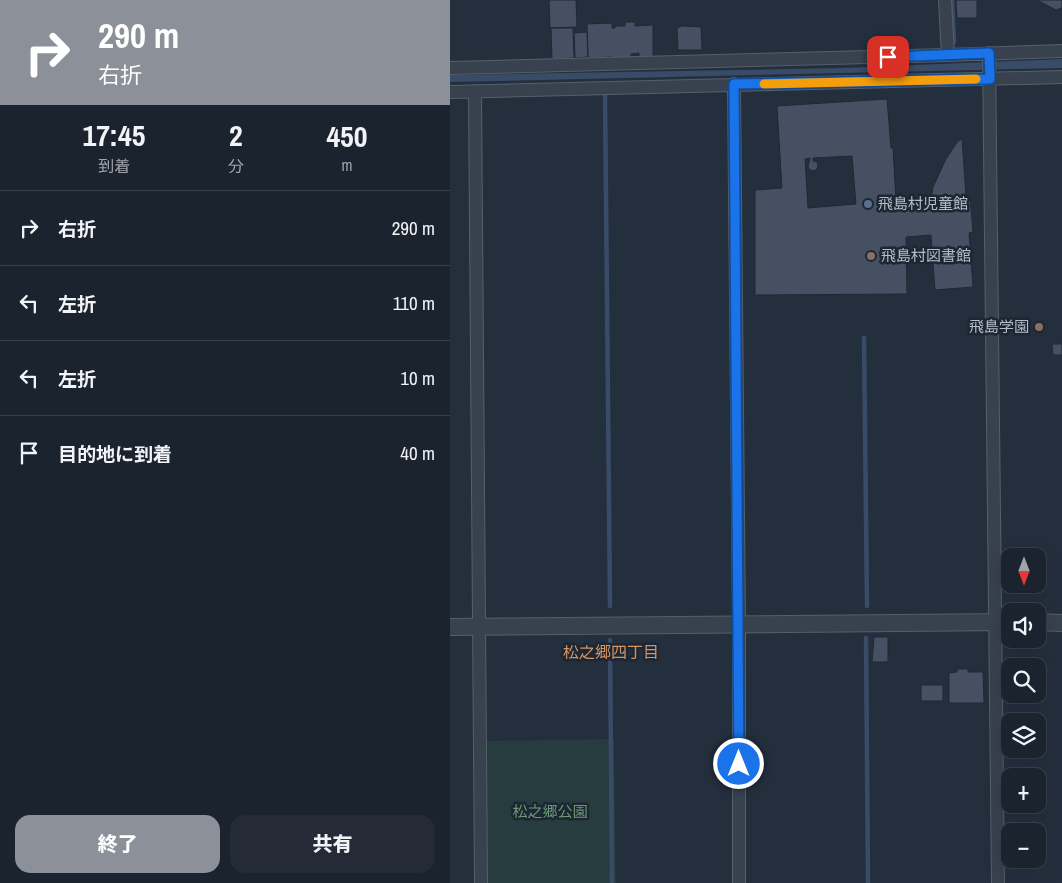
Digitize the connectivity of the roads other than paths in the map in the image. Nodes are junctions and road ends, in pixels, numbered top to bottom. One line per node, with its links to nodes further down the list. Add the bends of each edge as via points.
1 (945, 0): 4 (street)
2 (1062, 51): 3 (street)
3 (989, 53): 4 (street); 7 (street)
4 (948, 55): 5 (street)
5 (450, 68)
6 (1062, 77): 7 (street)
7 (990, 79): 8 (street); 11 (street)
8 (734, 84): 9 (street); 15 (street)
9 (475, 91): 10 (street); 17 (street)
10 (450, 92)
11 (1003, 603)
12 (1001, 622): 15 (street)
13 (1046, 622): 14 (street)
14 (1062, 622)
15 (739, 625): 17 (street); 20 (street)
16 (450, 627): 17 (street)
17 (479, 627): 19 (street)
18 (1003, 648): 21 (street)
19 (481, 883)
20 (739, 883)
21 (998, 883)

